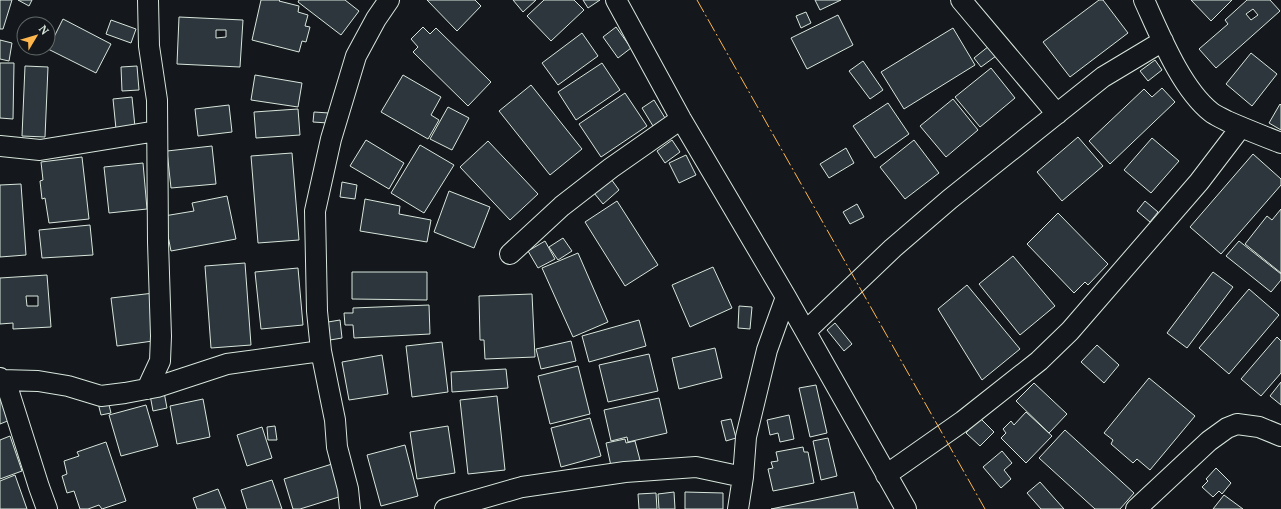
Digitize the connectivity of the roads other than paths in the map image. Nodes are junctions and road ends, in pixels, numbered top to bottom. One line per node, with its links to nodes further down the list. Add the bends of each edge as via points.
1 (148, 0): 10 (street, via 149,46 157,100)
2 (389, 0): 16 (street, via 356,56 331,140 315,211 317,311)
3 (616, 0): 8 (street)
4 (962, 0): 7 (street)
5 (1144, 0): 6 (street)
6 (1163, 41): 7 (street, via 1103,77); 9 (street, via 1195,97 1212,113)
7 (1057, 114): 15 (street, via 893,248)
8 (681, 119): 13 (street, via 610,168 568,201); 14 (street)
9 (1241, 128): 11 (street); 20 (street, via 1143,247 1039,361 963,421)
10 (157, 131): 12 (street, via 40,150); 18 (street, via 161,336 160,361)
11 (1281, 144)
12 (0, 146)
13 (510, 254)
14 (786, 297): 15 (street); 21 (street, via 767,350 746,437)
15 (806, 331): 20 (street)
16 (321, 351): 18 (street, via 227,364); 23 (street)
17 (1, 379): 18 (street, via 68,386 101,396); 22 (street, via 7,386)
18 (147, 389)
19 (1281, 436): 27 (street, via 1259,426 1237,424 1227,428 1209,441)
20 (886, 475): 26 (street)
21 (743, 477): 24 (street, via 696,467 625,472 522,487); 25 (street)
22 (47, 509)
23 (350, 509)
24 (445, 509)
25 (738, 509)
26 (906, 509)
27 (1136, 509)

